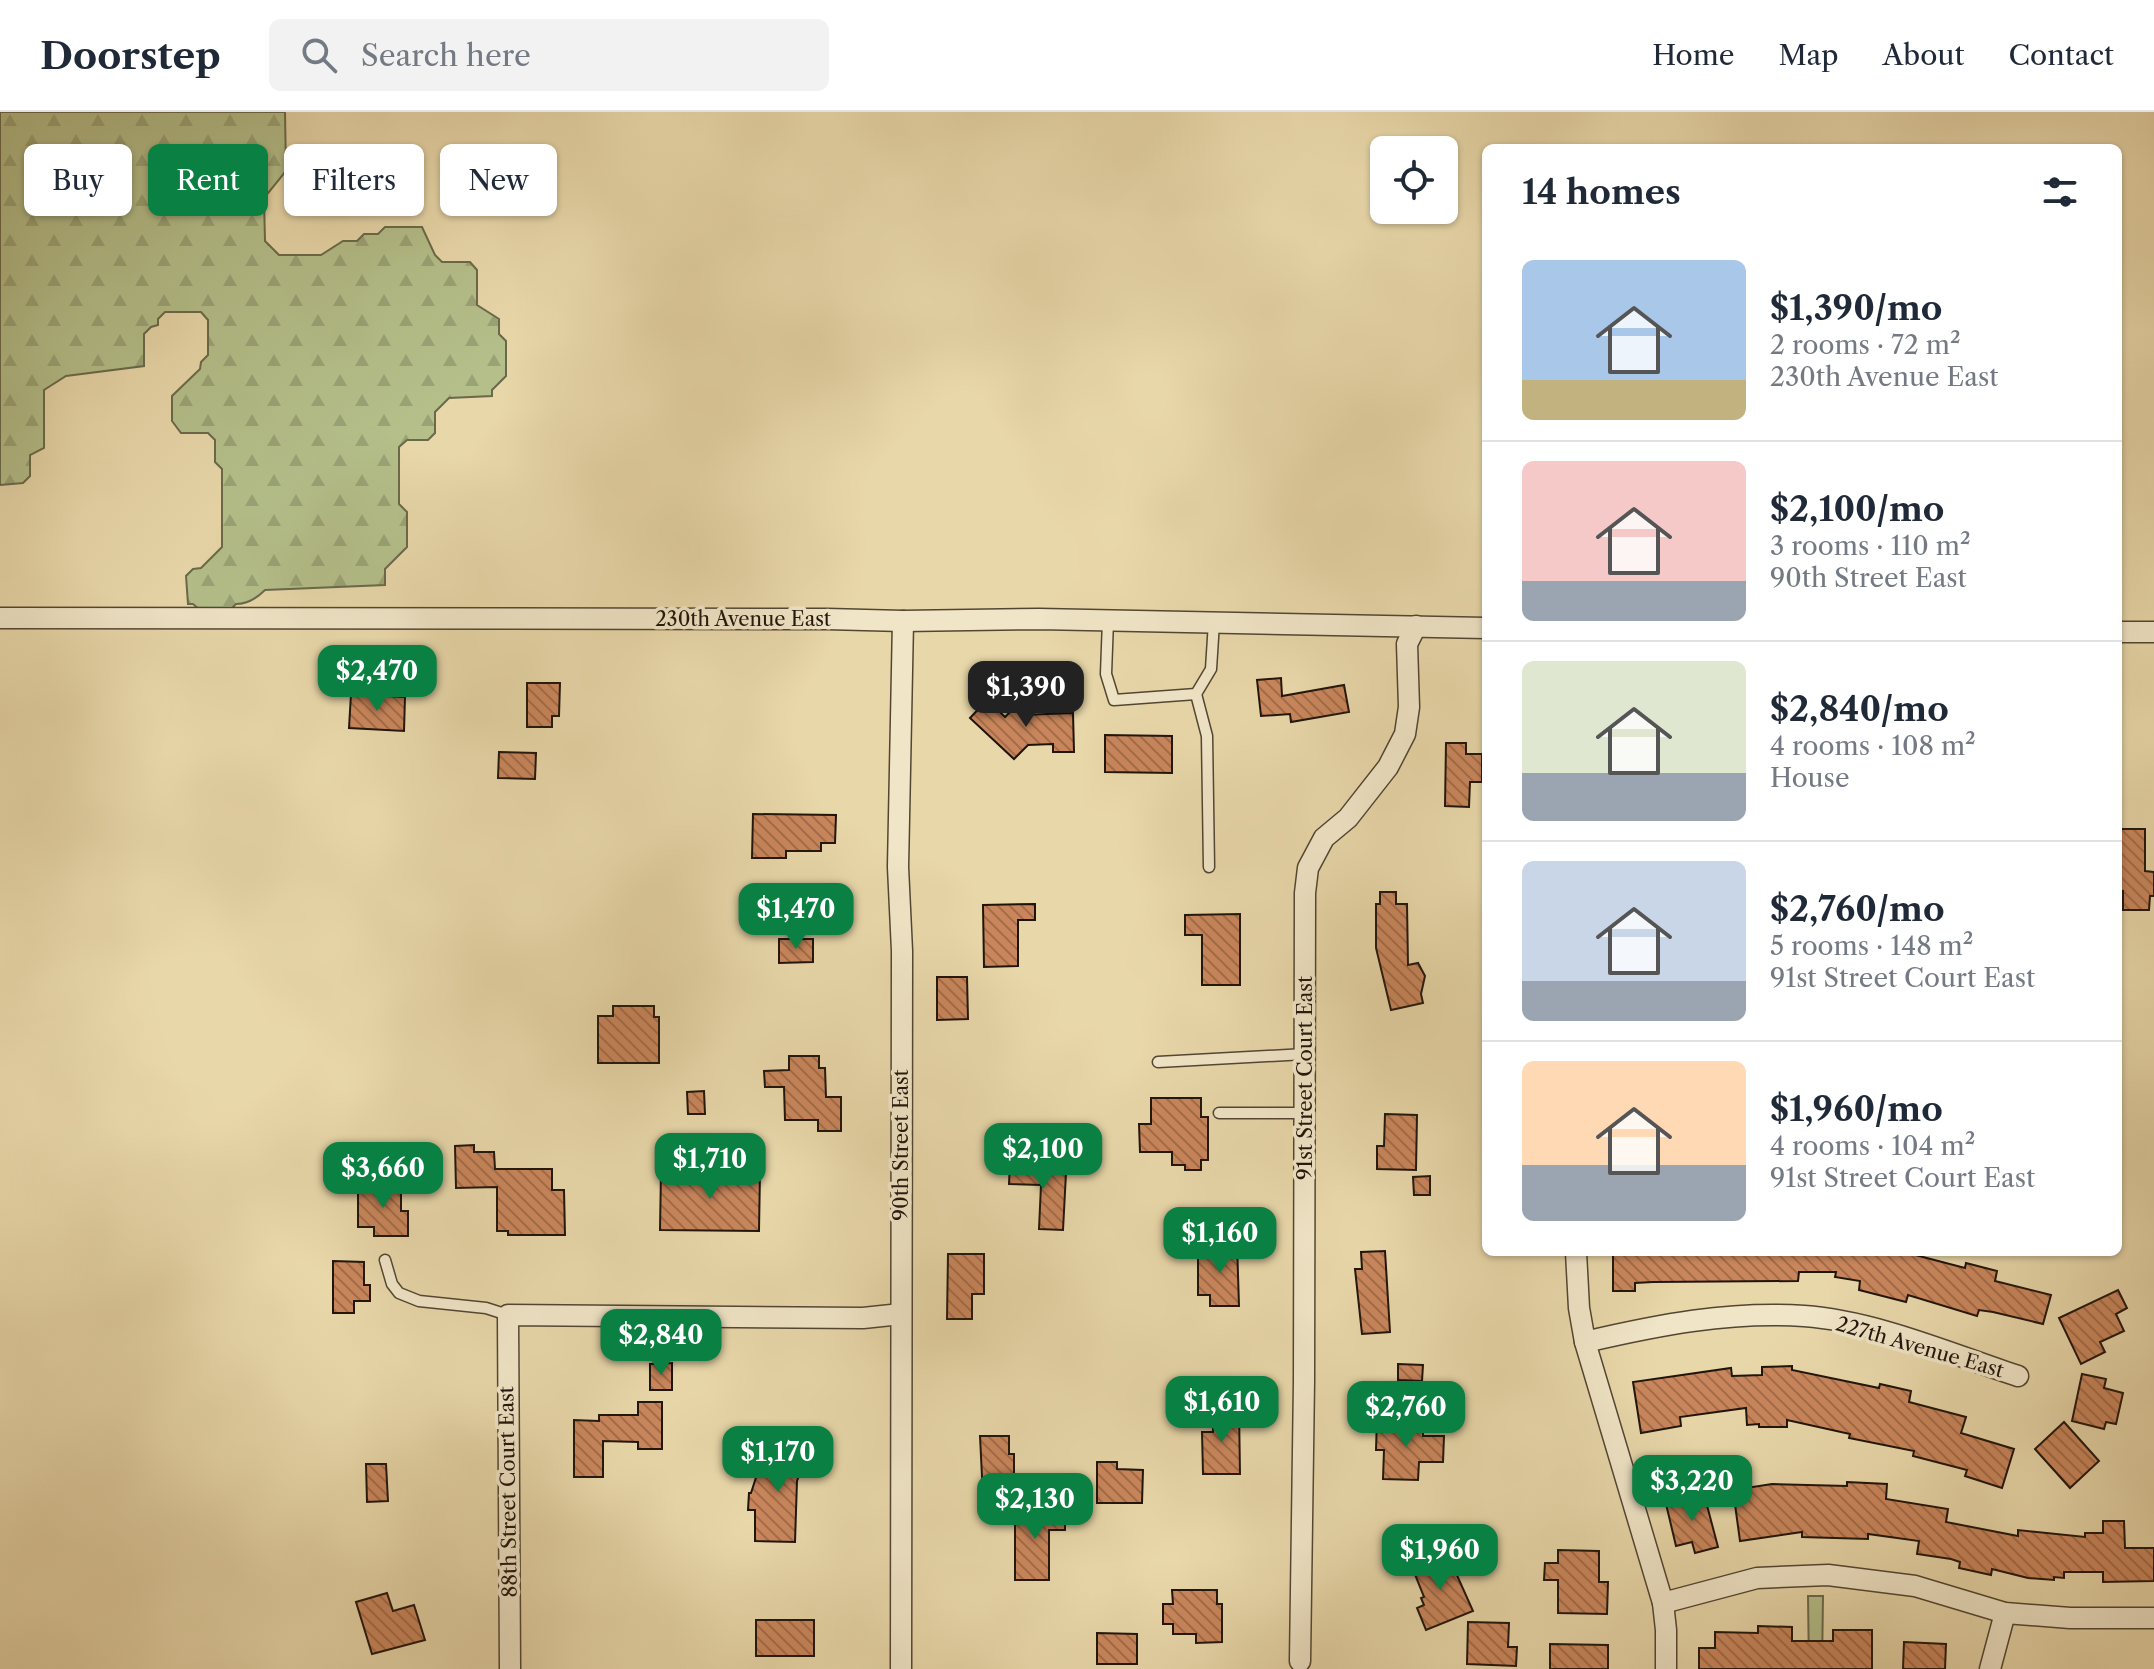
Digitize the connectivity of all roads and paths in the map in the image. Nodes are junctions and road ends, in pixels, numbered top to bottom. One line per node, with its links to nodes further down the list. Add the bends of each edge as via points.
1 (0, 618): 3 (street, 230th Avenue East)
2 (1108, 620): 3 (street, 230th Avenue East); 4 (street, 230th Avenue East); 9 (lane, via 1106,674 1114,700)
3 (903, 621): 17 (street, 90th Street East, via 898,867)
4 (1214, 622): 5 (street, 230th Avenue East); 9 (lane, via 1211,669)
5 (1416, 626): 6 (street, 230th Avenue East); 11 (street, 91st Street Court East, via 1407,644 1405,734 1388,767 1348,818 1324,838 1308,868)
6 (1482, 628)
7 (2122, 632): 8 (street)
8 (2154, 632)
9 (1196, 694): 10 (lane, via 1207,736)
10 (1209, 867)
11 (1305, 1054): 12 (lane); 14 (street, 91st Street Court East)
12 (1158, 1062)
13 (1219, 1113): 14 (lane)
14 (1305, 1113): 24 (street, 91st Street Court East)
15 (1576, 1256): 19 (street)
16 (385, 1260): 18 (lane, via 399,1293)
17 (901, 1314): 18 (street); 26 (street, 90th Street East)
18 (508, 1315): 25 (street, 88th Street Court East)
19 (1585, 1342): 20 (street, 227th Avenue East, via 1698,1319 1806,1316 1864,1327); 21 (street)
20 (2018, 1376)
21 (1663, 1603): 22 (street, via 1757,1578 1828,1575 1915,1586); 27 (street)
22 (2005, 1613): 23 (street); 28 (street)
23 (2154, 1618)
24 (1296, 1665)
25 (510, 1669)
26 (901, 1669)
27 (1666, 1669)
28 (1990, 1669)

